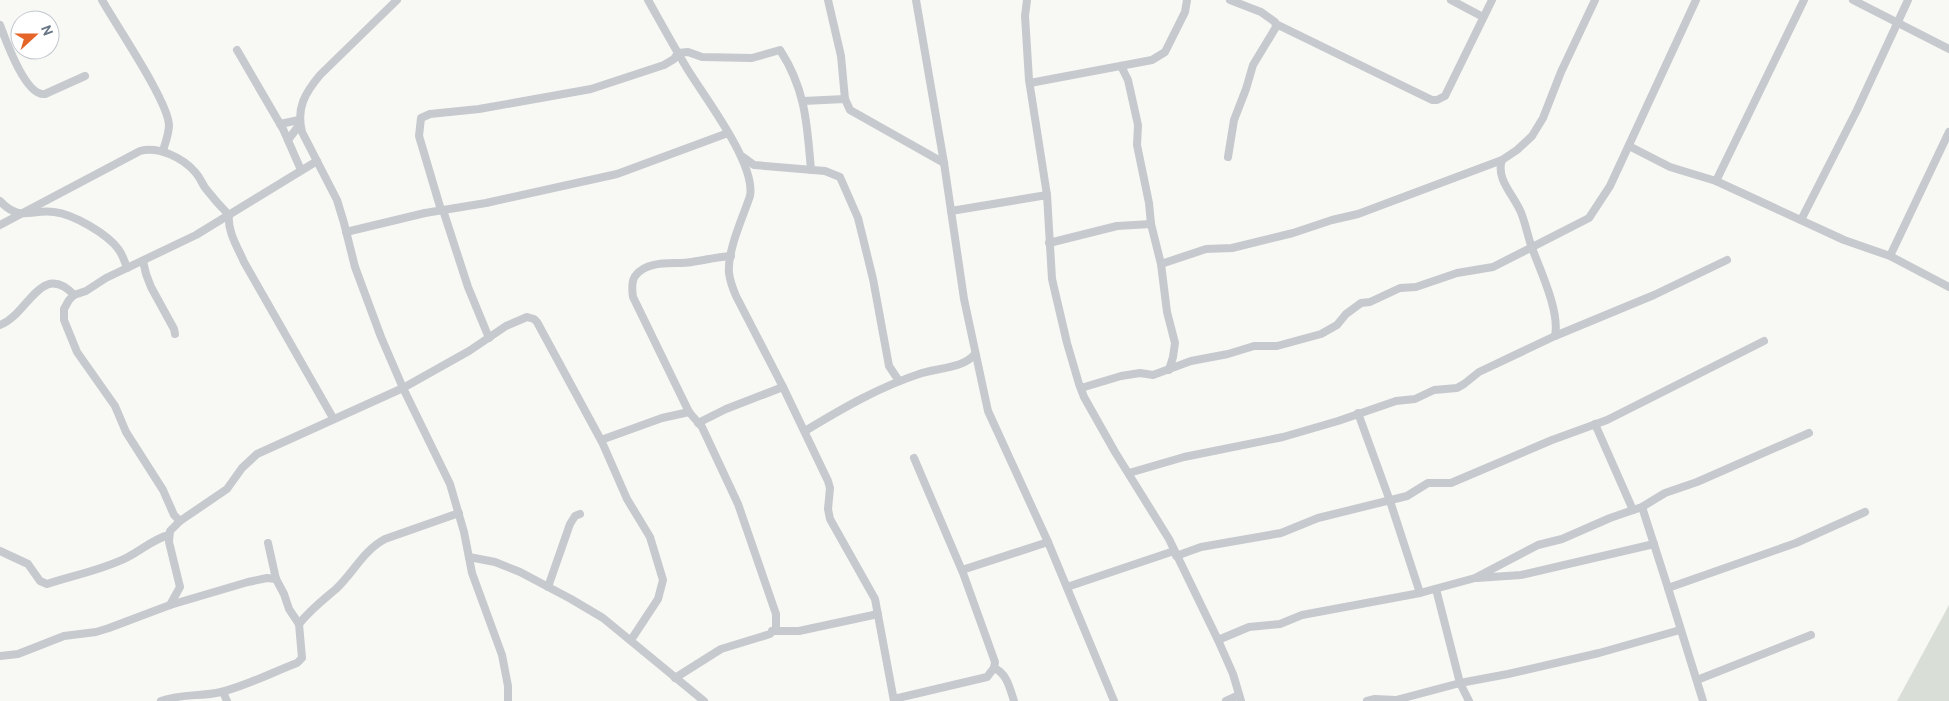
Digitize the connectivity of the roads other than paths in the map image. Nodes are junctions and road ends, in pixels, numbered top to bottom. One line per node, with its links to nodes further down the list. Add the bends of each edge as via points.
1 (102, 0): 34 (street, via 167,114 169,131)
2 (397, 0): 28 (street, via 309,88)
3 (648, 0): 22 (street)
4 (828, 0): 26 (street, via 841,56)
5 (916, 0): 38 (street)
6 (1027, 0): 25 (street, via 1025,16)
7 (1187, 0): 23 (street, via 1185,12 1165,52 1152,60)
8 (1230, 0): 18 (street, via 1261,12)
9 (1451, 0): 16 (street)
10 (1492, 0): 16 (street)
11 (1595, 0): 37 (street, via 1543,118 1532,136)
12 (1696, 0): 33 (street)
13 (1804, 0): 42 (street)
14 (1853, 0): 17 (street)
15 (1908, 0): 17 (street)
16 (1484, 17): 18 (street, via 1445,96 1437,100)
17 (1897, 23): 20 (street); 49 (street)
18 (1276, 24): 35 (street, via 1253,65 1234,120)
19 (0, 26): 24 (street, via 19,68 35,92 45,94)
20 (1949, 49)
21 (237, 50): 29 (street)
22 (678, 52): 27 (street, via 702,57 752,58 780,50); 31 (street); 45 (street, via 664,65 591,89 479,110 430,114 422,118 419,136)
23 (1122, 66): 25 (street); 50 (street, via 1138,125 1137,145)
24 (85, 76)
25 (1030, 83): 43 (street)
26 (844, 99): 27 (street); 38 (street, via 850,110)
27 (803, 101): 41 (street)
28 (299, 122): 29 (street); 32 (street); 36 (street)
29 (280, 124): 32 (street)
30 (1949, 132): 56 (street)
31 (728, 133): 39 (street); 45 (street, via 617,174)
32 (288, 140): 40 (street)
33 (1629, 146): 42 (street, via 1670,167); 54 (street, via 1593,215)
34 (163, 151): 47 (street, via 148,149 134,154); 48 (street, via 188,165)
35 (1228, 157)
36 (317, 160): 40 (street); 52 (street, via 337,200)
37 (1502, 160): 54 (street, via 1500,174 1522,214); 59 (street, via 1358,214)
38 (944, 163): 46 (street)
39 (751, 167): 41 (street); 55 (street, via 752,187)
40 (301, 170): 48 (street)
41 (811, 170): 72 (street, via 840,177 858,218 890,370)
42 (1716, 181): 49 (street)
43 (1047, 195): 46 (street); 53 (street)
44 (0, 201): 47 (street)
45 (442, 210): 52 (street); 66 (street)
46 (951, 211): 68 (street)
47 (20, 214): 51 (street); 60 (street, via 54,212 75,219 101,233 117,248)
48 (229, 215): 58 (street); 78 (street, via 234,240 244,262)
49 (1801, 220): 56 (street)
50 (1151, 224): 53 (street, via 1117,226); 59 (street)
51 (0, 225)
52 (346, 232): 74 (street, via 354,267)
53 (1049, 244): 75 (street, via 1052,280)
54 (1532, 248): 65 (street, via 1553,308); 71 (street, via 1493,267 1457,273 1416,287 1400,288 1361,304 1321,334 1277,346 1254,346)
55 (731, 256): 73 (street, via 729,272 736,296); 76 (street, via 645,268 636,274 633,281 633,297 641,316)
56 (1890, 256): 61 (street)
57 (1727, 260): 65 (street, via 1654,296)
58 (143, 261): 60 (street); 64 (street)
59 (1161, 264): 71 (street, via 1175,343)
60 (127, 268): 62 (street)
61 (1949, 288)
62 (74, 295): 63 (street, via 62,285 46,285); 92 (street, via 63,314 77,352 115,406 126,432 163,490)
63 (0, 325)
64 (175, 334)
65 (1556, 336): 77 (street, via 1475,374 1456,388 1434,390 1416,399 1396,401)
66 (488, 338): 74 (street); 83 (street, via 519,320 527,317 534,320)
67 (1764, 342): 80 (street)
68 (975, 354): 69 (street); 70 (street)
69 (969, 361): 70 (street); 72 (street)
70 (977, 365): 96 (street, via 990,416)
71 (1168, 370): 75 (street, via 1153,375 1122,376)
72 (898, 381): 81 (street)
73 (783, 387): 79 (street); 81 (street)
74 (403, 388): 78 (street); 89 (street, via 450,484)
75 (1081, 388): 85 (street)
76 (689, 412): 79 (street); 83 (street)
77 (1358, 414): 85 (street, via 1283,437 1184,457); 86 (street)
78 (333, 418): 93 (street, via 262,450 242,468 227,490)
79 (698, 423): 116 (street, via 738,504 758,560 777,620)
80 (1595, 424): 86 (street, via 1451,483 1428,483 1407,496); 88 (street)
81 (804, 431): 113 (street, via 828,481 830,518 875,599)
82 (1809, 433): 87 (street, via 1665,493)
83 (601, 440): 118 (street, via 627,499 650,537 663,580 658,599)
84 (914, 458): 102 (street)
85 (1129, 473): 100 (street)
86 (1390, 501): 100 (street, via 1318,518 1281,533); 110 (street)
87 (1642, 507): 88 (street); 98 (street)
88 (1633, 510): 103 (street, via 1562,539 1538,545)
89 (459, 512): 101 (street); 114 (street, via 376,544)
90 (1865, 512): 108 (street, via 1796,543)
91 (580, 514): 106 (street, via 570,524)
92 (174, 515): 93 (street); 94 (street)
93 (180, 521): 94 (street)
94 (174, 527): 95 (street)
95 (169, 535): 99 (street, via 115,563 47,584 40,581 28,564); 105 (street)
96 (1048, 542): 102 (street); 107 (street)
97 (268, 543): 104 (street)
98 (1654, 544): 103 (street, via 1521,575); 108 (street)
99 (0, 551)
100 (1175, 553): 107 (street); 119 (street)
101 (469, 557): 106 (street, via 495,562); 130 (street, via 502,656)
102 (962, 570): 121 (street, via 993,654)
103 (1474, 578): 109 (street)
104 (276, 579): 111 (street, via 248,582); 114 (street)
105 (180, 587): 111 (street); 112 (street)
106 (548, 587): 118 (street, via 603,618)
107 (1068, 587): 133 (street)
108 (1668, 588): 115 (street)
109 (1436, 589): 110 (street); 124 (street)
110 (1420, 594): 119 (street, via 1302,615 1280,624 1249,628)
111 (192, 598): 112 (street)
112 (170, 604): 120 (street, via 96,632 64,636 18,654)
113 (878, 614): 116 (street, via 800,631); 127 (street)
114 (299, 624): 125 (street, via 302,658 297,663)
115 (1680, 630): 123 (street); 124 (street, via 1599,653)
116 (772, 631): 122 (street, via 721,649)
117 (1810, 635): 123 (street)
118 (631, 640): 122 (street)
119 (1218, 640): 126 (street)
120 (0, 656)
121 (994, 668): 127 (street, via 987,677); 132 (street, via 1000,670 1007,681)
122 (675, 678): 131 (street)
123 (1697, 680): 137 (street)
124 (1460, 683): 135 (street, via 1396,700); 136 (street)
125 (223, 692): 128 (street, via 184,695); 129 (street)
126 (1240, 698): 134 (street)
127 (894, 700)
128 (161, 701)
129 (227, 701)
130 (508, 701)
131 (704, 701)
132 (1014, 701)
133 (1114, 701)
134 (1226, 701)
135 (1367, 701)
136 (1469, 701)
137 (1703, 701)

